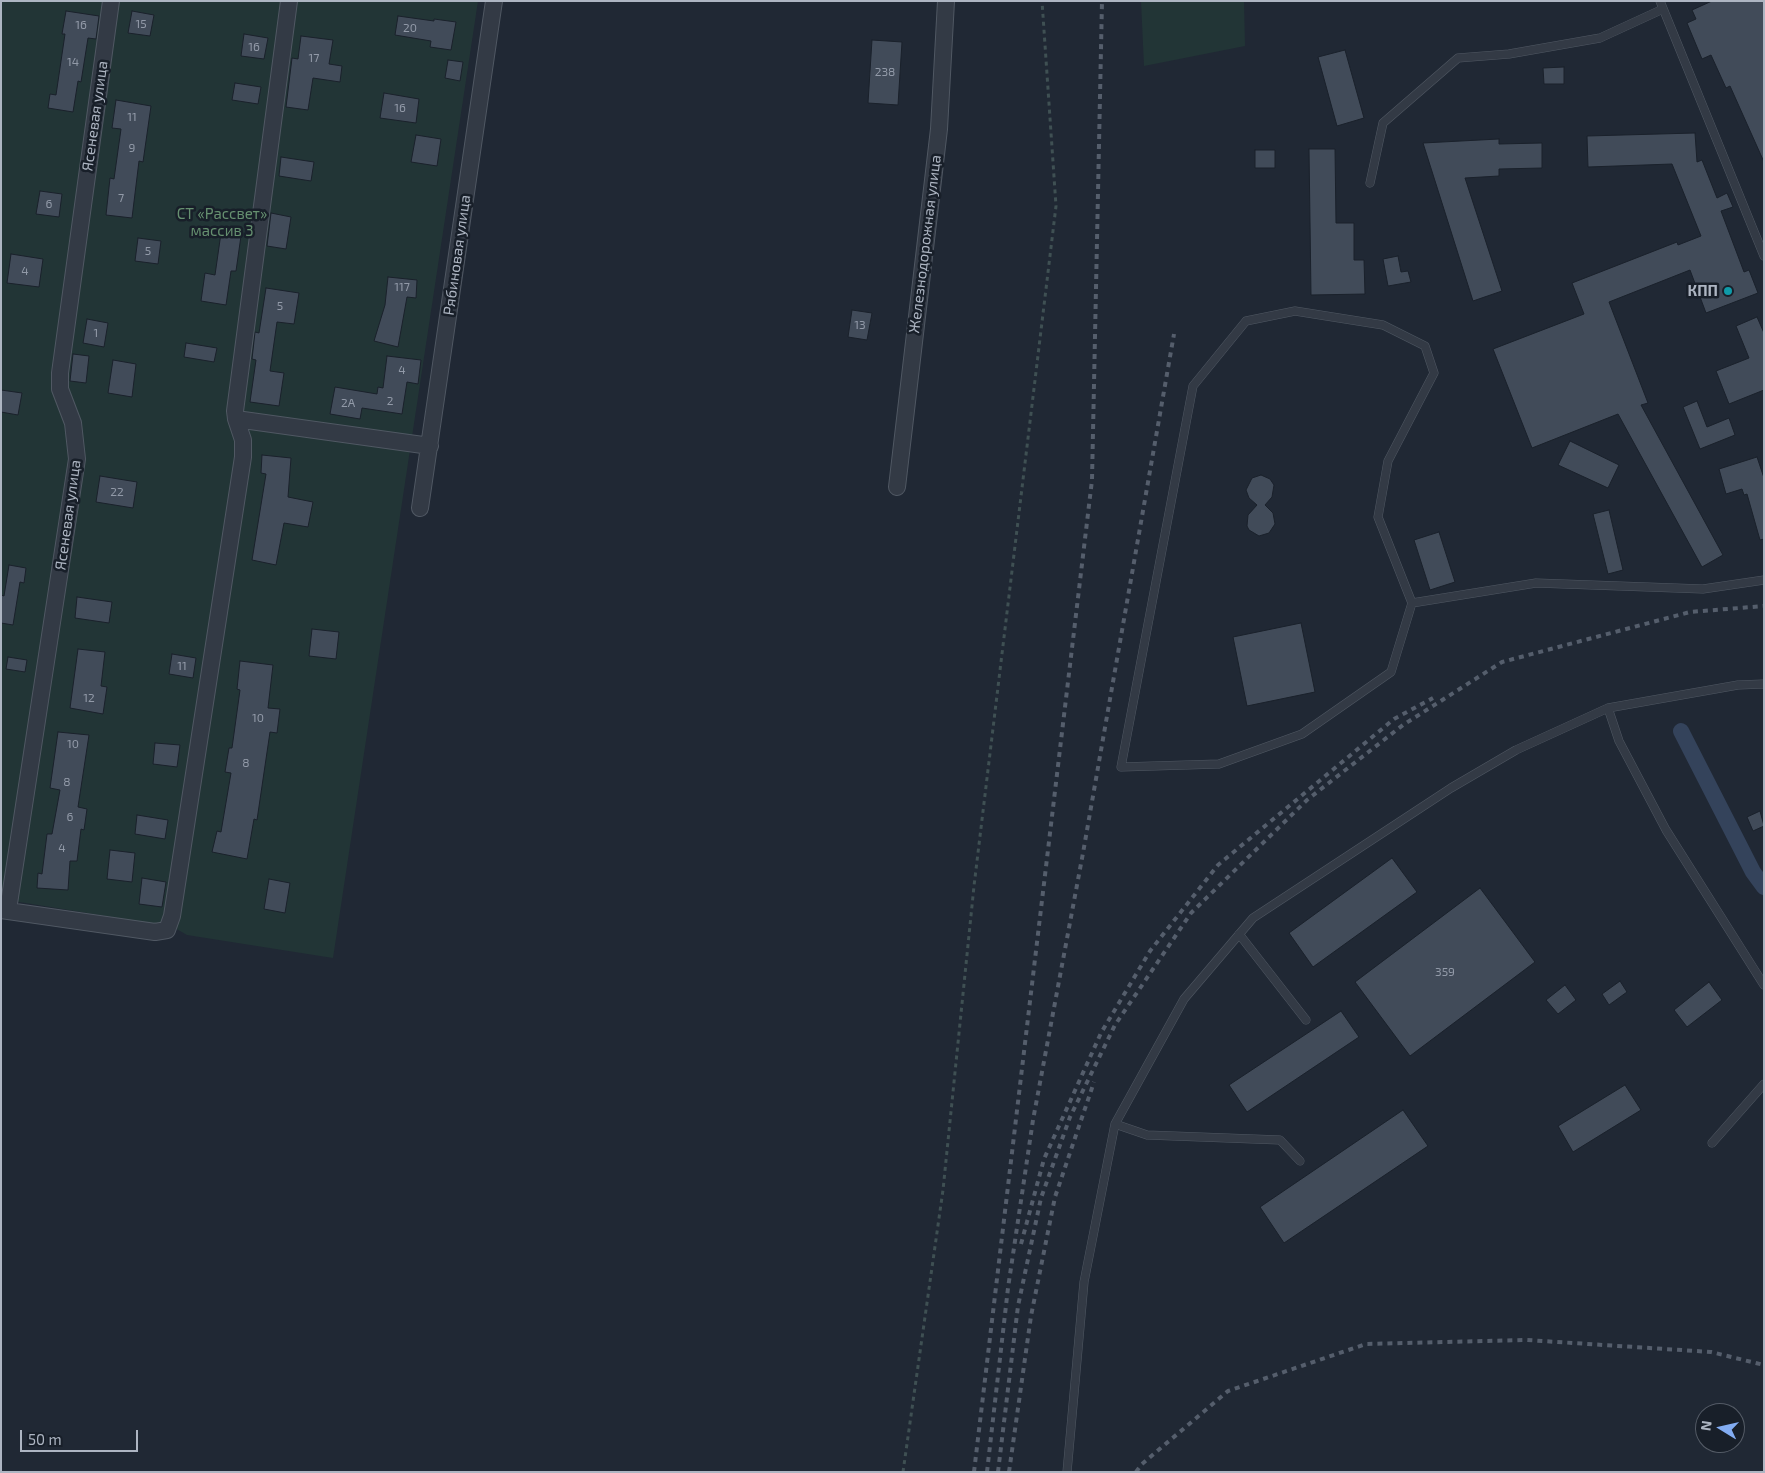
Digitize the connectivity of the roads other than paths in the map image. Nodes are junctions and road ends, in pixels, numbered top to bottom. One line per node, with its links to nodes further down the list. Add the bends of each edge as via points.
1 (111, 1): 16 (street, Ясеневая улица, via 60,373 60,389 74,423 77,459)
2 (290, 1): 8 (street)
3 (494, 1): 9 (street, Рябиновая улица)
4 (946, 1): 10 (street, Железнодорожная улица, via 939,129)
5 (1662, 5): 6 (lane, via 1600,38 1509,54 1458,58 1383,123); 7 (lane)
6 (1370, 183)
7 (1764, 256)
8 (236, 419): 9 (street); 16 (street, via 243,440 243,456 172,916 167,930 155,932)
9 (430, 446): 11 (street, Рябиновая улица)
10 (897, 487)
11 (420, 508)
12 (1764, 580): 13 (lane, via 1703,589 1536,583)
13 (1412, 603): 13 (lane, via 1378,517 1388,461 1434,373 1425,346 1383,325 1295,311 1246,322 1194,386 1121,767 1218,764 1302,734 1391,672)
14 (1764, 684): 15 (lane, via 1738,685)
15 (1608, 708): 17 (lane, via 1516,750 1451,788 1253,918); 18 (lane, via 1619,741 1666,830)
16 (5, 910)
17 (1239, 934): 19 (lane); 21 (lane, via 1184,999)
18 (1764, 984)
19 (1306, 1020)
20 (1764, 1084): 22 (lane)
21 (1115, 1124): 23 (lane, via 1147,1135 1280,1140); 24 (lane, via 1084,1282)
22 (1712, 1143)
23 (1300, 1161)
24 (1068, 1472)

